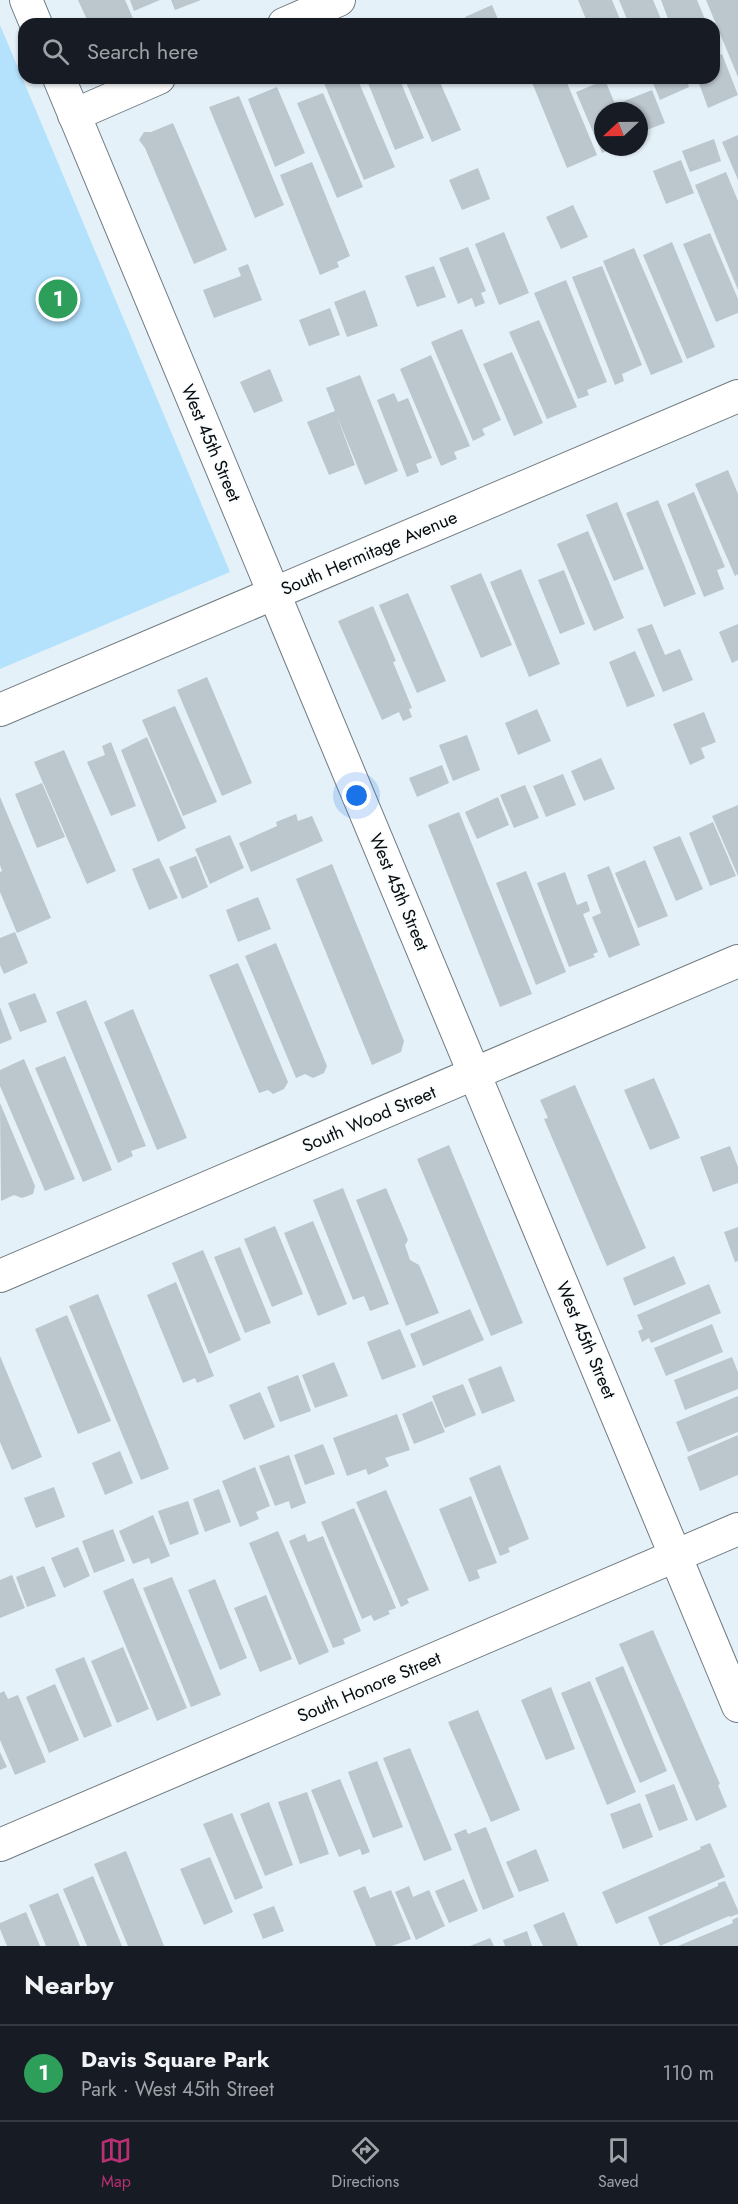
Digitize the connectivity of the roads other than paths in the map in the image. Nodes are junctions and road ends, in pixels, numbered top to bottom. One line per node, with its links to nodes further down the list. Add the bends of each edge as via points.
1 (26, 0): 3 (street)
2 (339, 0): 4 (street)
3 (34, 18)
4 (298, 18)
5 (61, 84): 7 (street, West 45th Street)
6 (145, 84): 7 (street)
7 (74, 115): 9 (street, West 45th Street)
8 (738, 396): 9 (street, South Hermitage Avenue)
9 (274, 593): 10 (street, South Hermitage Avenue); 12 (street, West 45th Street)
10 (0, 710)
11 (738, 961): 12 (street, South Wood Street)
12 (474, 1074): 13 (street, South Wood Street); 15 (street, West 45th Street)
13 (0, 1276)
14 (738, 1529): 15 (street, South Honore Street)
15 (675, 1556): 16 (street, West 45th Street); 17 (street, South Honore Street)
16 (738, 1706)
17 (0, 1845)

